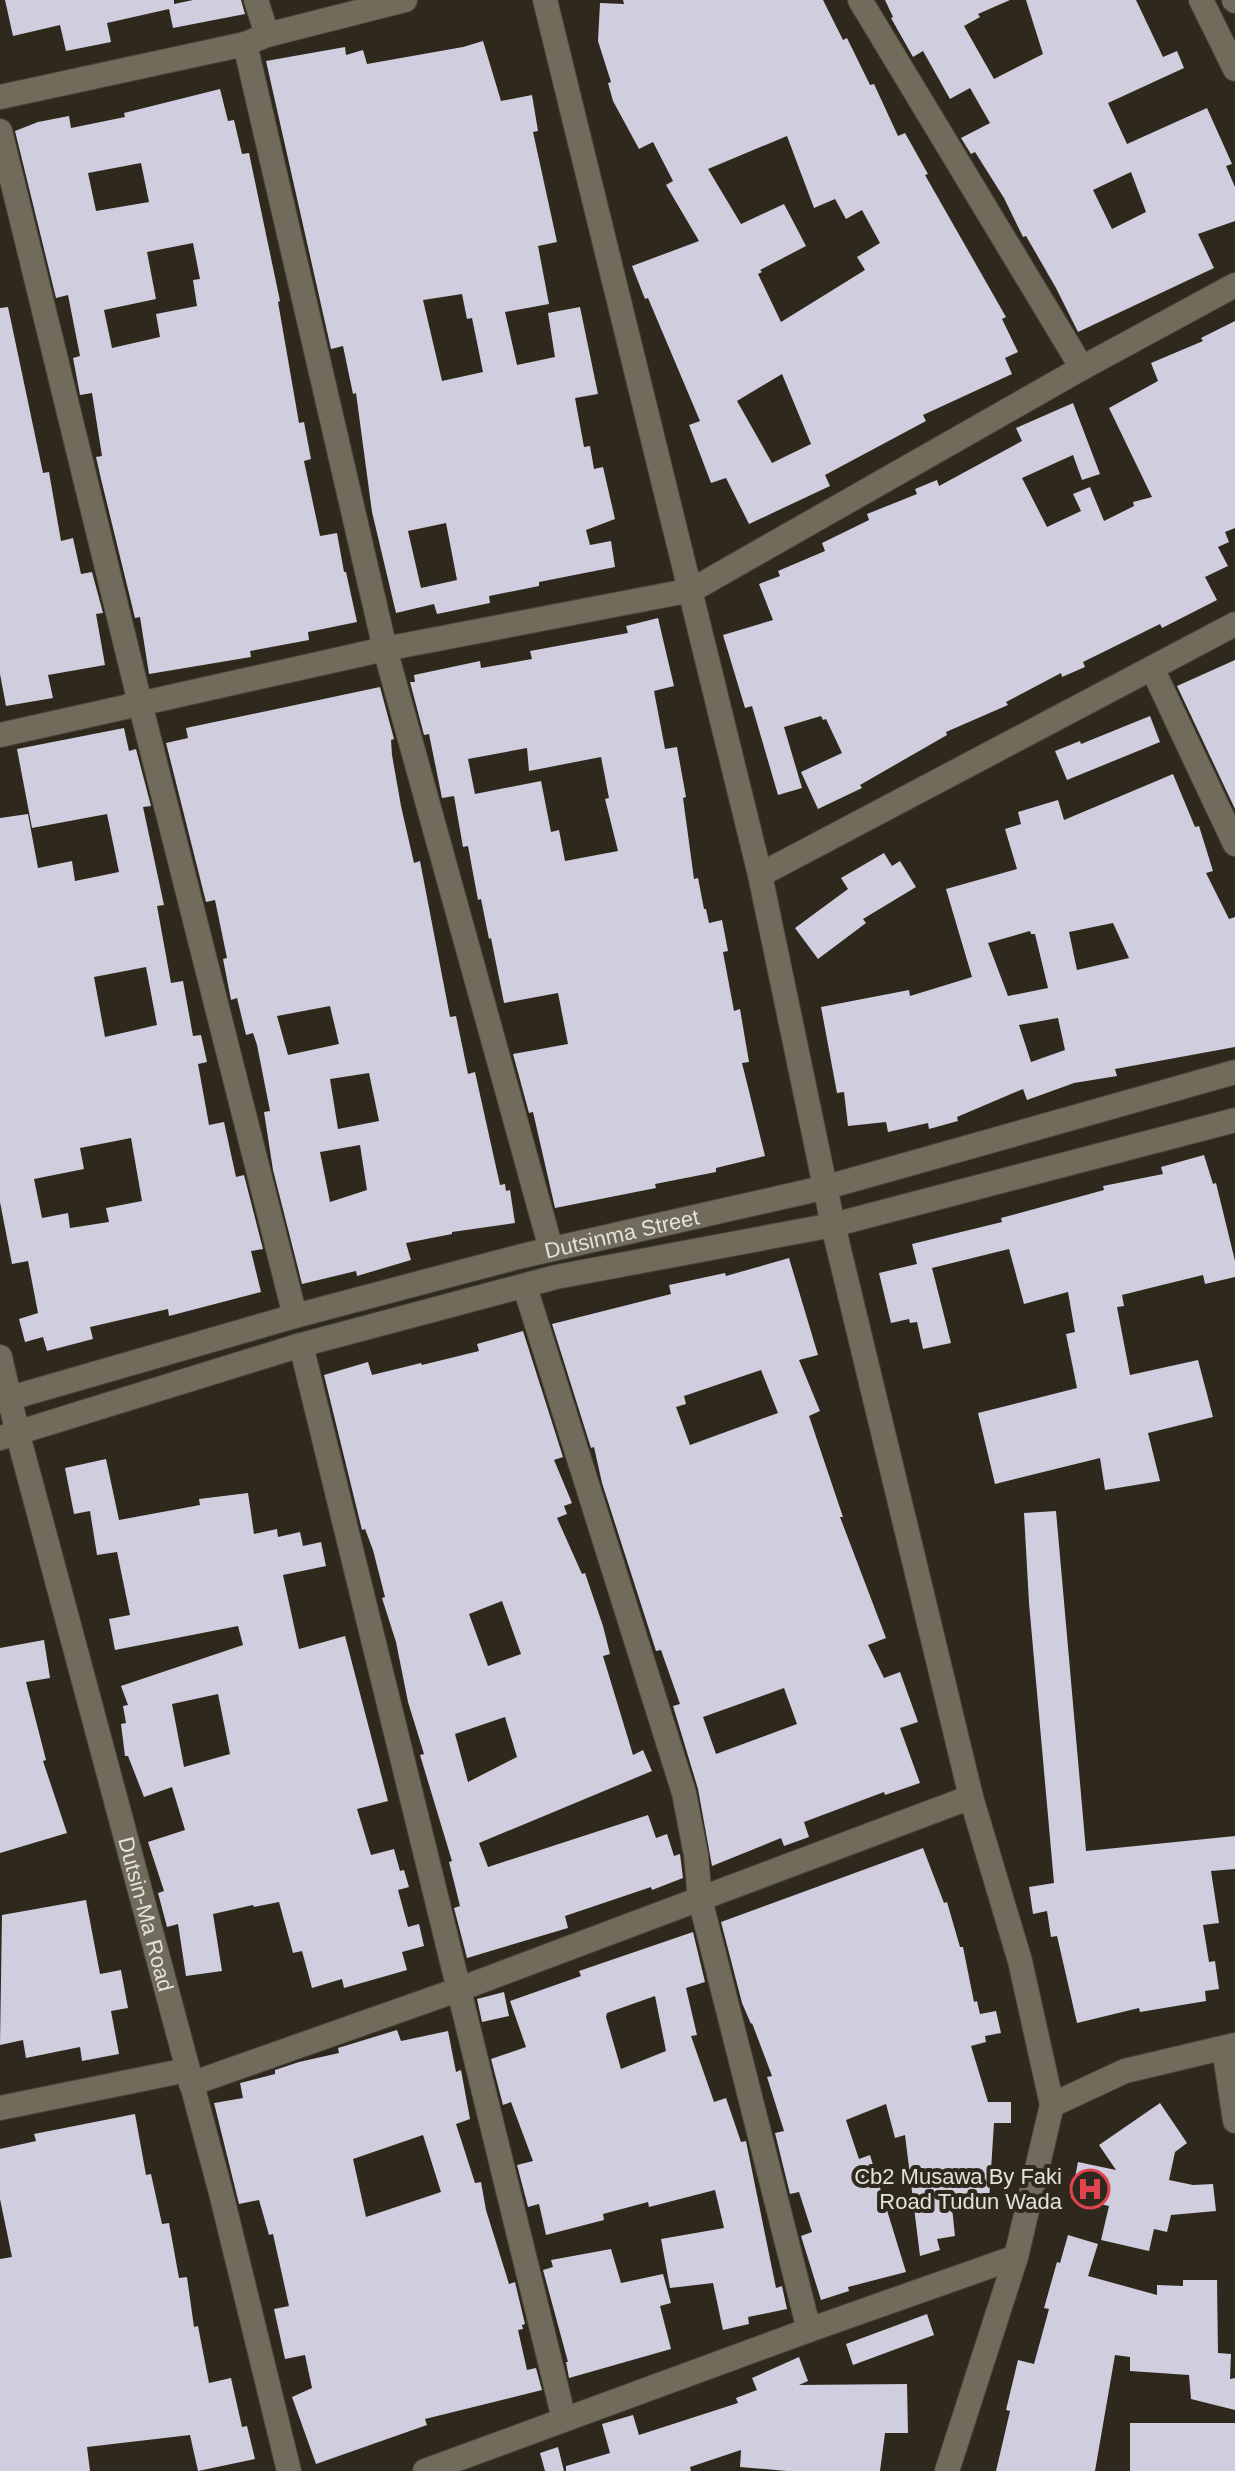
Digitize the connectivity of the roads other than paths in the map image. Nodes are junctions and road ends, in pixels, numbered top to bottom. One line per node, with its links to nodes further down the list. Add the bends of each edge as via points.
1 (256, 0): 6 (street)
2 (405, 0): 6 (street)
3 (545, 0): 12 (street)
4 (860, 0): 11 (street)
5 (1201, 0): 7 (street)
6 (256, 40): 8 (street); 14 (street)
7 (1235, 69)
8 (0, 97)
9 (0, 131): 16 (street)
10 (1235, 285): 11 (street)
11 (1082, 368): 12 (street)
12 (692, 590): 14 (street); 19 (street)
13 (1235, 624): 15 (street)
14 (385, 649): 16 (street); 24 (street)
15 (1152, 668): 18 (street); 19 (street)
16 (140, 703): 17 (street); 26 (street)
17 (0, 735)
18 (1235, 844)
19 (760, 875): 22 (street)
20 (1235, 1072): 22 (street, Dutsinma Street)
21 (1235, 1120): 23 (street, Dutsinma Street)
22 (827, 1187): 23 (street); 24 (street, Dutsinma Street)
23 (833, 1225): 25 (street, Dutsinma Street); 31 (street)
24 (551, 1249): 26 (street, Dutsinma Street)
25 (525, 1287): 27 (street, Dutsinma Street); 32 (street, via 684,1793)
26 (295, 1316): 29 (street, Dutsinma Street)
27 (301, 1345): 30 (street, Dutsinma Street); 33 (street)
28 (0, 1357): 29 (street, Dutsin-Ma Road)
29 (5, 1400): 30 (street, Dutsin-Ma Road)
30 (9, 1436): 35 (street, Dutsin-Ma Road, via 129,1844)
31 (971, 1797): 32 (street); 36 (street, via 1020,1961)
32 (700, 1899): 33 (street); 40 (street)
33 (460, 1989): 35 (street); 41 (street)
34 (1229, 2046): 36 (street, via 1125,2071); 38 (street)
35 (189, 2077): 37 (street); 42 (street, Dutsin-Ma Road)
36 (1052, 2105): 39 (street)
37 (0, 2108)
38 (1235, 2121)
39 (1016, 2257): 40 (street); 44 (street)
40 (809, 2330): 41 (street)
41 (564, 2419): 43 (street)
42 (289, 2471)
43 (425, 2471)
44 (947, 2471)

